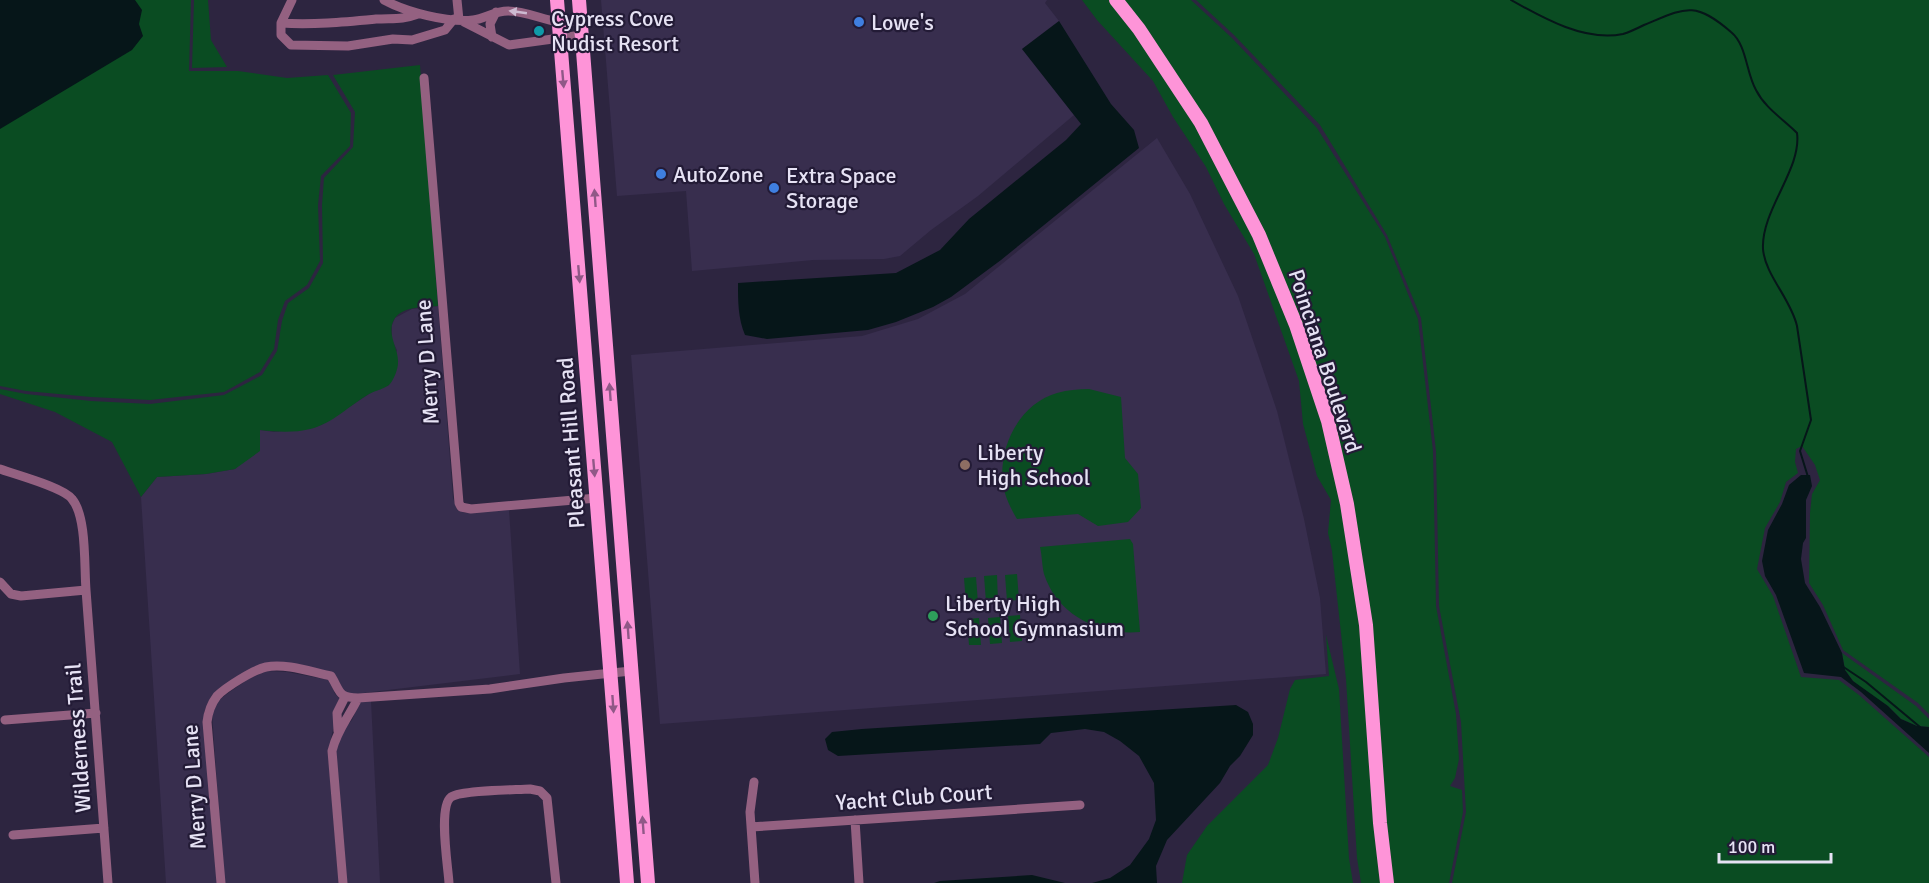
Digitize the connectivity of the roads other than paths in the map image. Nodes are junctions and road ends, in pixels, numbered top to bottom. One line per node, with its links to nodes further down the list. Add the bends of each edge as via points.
1 (292, 0): 12 (street)
2 (384, 0): 7 (street)
3 (457, 0): 10 (street)
4 (557, 0): 11 (main road, Pleasant Hill Road)
5 (579, 0): 13 (main road, Pleasant Hill Road)
6 (1116, 0): 44 (main road, Poinciana Boulevard, via 1201,123 1259,235 1296,326 1328,421 1347,504 1366,625)
7 (398, 4): 9 (street)
8 (496, 12): 10 (street, via 480,19); 11 (street, one-way to 8, via 519,12); 14 (street, via 490,24)
9 (418, 14): 10 (street); 12 (street, via 403,20)
10 (456, 19): 12 (street, via 445,30 412,40 348,46 291,45 281,35); 14 (street)
11 (558, 22): 13 (street); 15 (main road, Pleasant Hill Road)
12 (281, 23)
13 (581, 28): 15 (street); 19 (main road, Pleasant Hill Road, one-way to 13)
14 (492, 37): 15 (street, via 509,45)
15 (560, 39): 18 (main road, Pleasant Hill Road, one-way to 18)
16 (424, 78): 18 (street, Merry D Lane, via 459,503 471,509)
17 (0, 469): 21 (street, Wilderness Trail, via 71,497 81,519)
18 (597, 498): 19 (main road); 23 (main road, Pleasant Hill Road)
19 (621, 534): 22 (main road, Pleasant Hill Road, one-way to 19)
20 (0, 582): 21 (street, via 12,594 21,596)
21 (86, 590): 26 (street, Wilderness Trail)
22 (631, 671): 23 (street); 41 (main road, Pleasant Hill Road, one-way to 22)
23 (610, 672): 25 (street, via 490,689); 40 (main road, Pleasant Hill Road, one-way to 40)
24 (345, 697): 25 (street); 28 (street, via 337,713); 36 (street, Merry D Lane, via 338,693 331,676 265,667 216,697 207,723)
25 (358, 698): 28 (street)
26 (96, 713): 27 (street); 33 (street, Wilderness Trail)
27 (5, 720)
28 (338, 730): 37 (street, via 332,751)
29 (754, 782): 32 (street)
30 (1080, 805): 31 (street, Yacht Club Court)
31 (855, 820): 32 (street, Yacht Club Court); 43 (street)
32 (751, 827): 42 (street)
33 (104, 828): 34 (street); 35 (street, Wilderness Trail)
34 (13, 835)
35 (108, 883)
36 (220, 883)
37 (343, 883)
38 (449, 883): 39 (street, via 444,818 451,797 530,789 540,790 547,798)
39 (556, 883)
40 (627, 883)
41 (648, 883)
42 (755, 883)
43 (859, 883)
44 (1387, 883)

